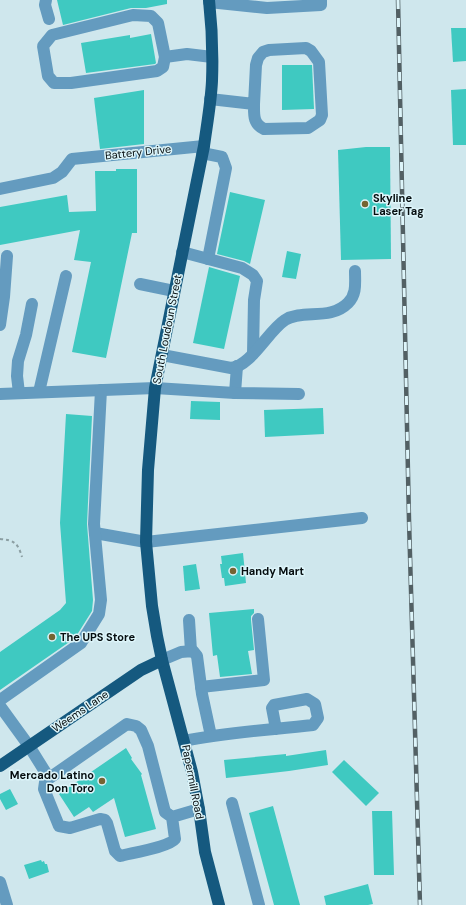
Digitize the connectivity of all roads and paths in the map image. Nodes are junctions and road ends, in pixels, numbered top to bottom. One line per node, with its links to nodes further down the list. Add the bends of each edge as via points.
1 (46, 0): 4 (street)
2 (321, 0): 3 (street, via 321,5 267,8)
3 (209, 1): 6 (main road, South Loudoun Street)
4 (49, 19)
5 (165, 57): 5 (street, via 158,23 151,16 133,15 52,35 43,46 48,76 54,83 158,71 163,67); 6 (street, via 188,54)
6 (212, 57): 7 (main road, South Loudoun Street)
7 (210, 99): 8 (street); 9 (main road, South Loudoun Street)
8 (254, 104): 8 (street, via 255,122 264,129 308,128 320,120 322,108 319,62 311,51 299,48 263,52 256,65)
9 (203, 149): 10 (street, Battery Drive, via 72,159 62,172 53,178); 11 (main road, South Loudoun Street); 13 (street, Battery Drive, via 222,157 226,168)
10 (0, 189)
11 (182, 252): 13 (street); 17 (main road, South Loudoun Street)
12 (7, 256): 18 (street)
13 (208, 259): 21 (street, via 242,268 257,279)
14 (355, 271): 21 (street, via 355,289 347,305 322,314 287,319 277,326)
15 (66, 276): 26 (street)
16 (140, 284): 17 (street)
17 (174, 291): 22 (main road, South Loudoun Street)
18 (2, 292): 20 (street)
19 (32, 304): 27 (street, via 18,361 16,376)
20 (0, 325)
21 (253, 354): 23 (street)
22 (162, 355): 23 (street, via 231,368); 24 (main road, South Loudoun Street)
23 (237, 366): 28 (street)
24 (155, 388): 25 (street); 28 (street); 34 (main road, South Loudoun Street, via 148,470)
25 (101, 390): 26 (street); 32 (street)
26 (38, 392): 27 (street)
27 (19, 393): 29 (street)
28 (235, 393): 30 (street)
29 (0, 394)
30 (299, 394)
31 (362, 518): 34 (street)
32 (95, 533): 34 (street); 41 (street, via 101,600 99,614 81,643)
33 (0, 539): 35 (path, via 10,540 18,546)
34 (146, 542): 39 (main road, South Loudoun Street, via 152,606)
35 (22, 557)
36 (258, 619): 40 (street, via 264,680)
37 (189, 620): 38 (street)
38 (191, 651): 39 (street, via 181,652); 40 (street, via 197,656)
39 (162, 660): 45 (main road, Papermill Road); 46 (main road, Weems Lane, via 141,670)
40 (201, 687): 44 (street)
41 (0, 700)
42 (0, 706): 46 (street)
43 (276, 730): 43 (street, via 313,725 318,718 315,704 307,699 274,705 272,708); 44 (street)
44 (211, 736): 45 (street)
45 (184, 741): 50 (main road, Papermill Road)
46 (29, 746): 47 (main road, Weems Lane); 48 (street)
47 (0, 766)
48 (49, 778): 51 (street, via 127,724 136,726 141,730 148,746 165,812); 51 (street, via 44,789 59,826 66,828 105,820 115,851 120,856 173,842 175,839)
49 (232, 803): 55 (street)
50 (199, 809): 51 (street); 54 (main road, Papermill Road, via 205,852)
51 (172, 817)
52 (0, 882): 53 (street)
53 (7, 905)
54 (218, 905)
55 (259, 905)

